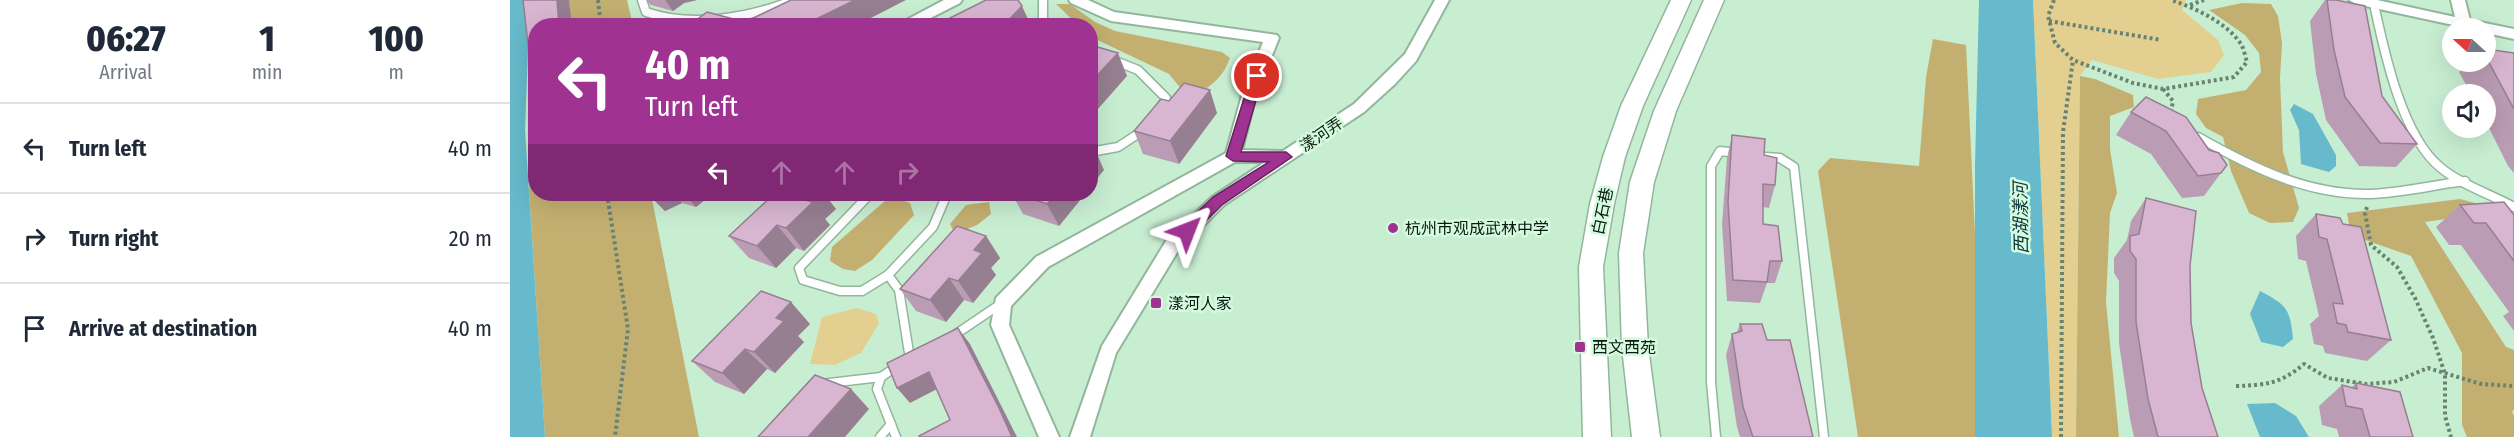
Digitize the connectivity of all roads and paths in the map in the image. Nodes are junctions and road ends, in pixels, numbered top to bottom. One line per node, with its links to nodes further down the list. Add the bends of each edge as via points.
1 (598, 0): 17 (path)
2 (642, 0): 18 (lane, via 646,12)
3 (794, 0): 19 (lane, via 755,14)
4 (955, 0): 20 (street)
5 (1043, 0): 21 (lane)
6 (1076, 0): 34 (street, via 1111,16 1272,38 1249,95)
7 (1442, 0): 36 (street, 漾河弄, via 1411,57 1390,81 1359,108)
8 (1681, 0): 59 (main road, 白石巷, via 1632,106 1602,204 1591,267)
9 (1714, 0): 60 (main road, 白石巷, via 1665,111 1638,206 1631,253 1635,347)
10 (2054, 0): 24 (path)
11 (2171, 0): 16 (path)
12 (2204, 0): 16 (path)
13 (2356, 0): 15 (street)
14 (2458, 0): 23 (street)
15 (2374, 4): 22 (street); 37 (lane, via 2386,59 2408,121 2438,166)
16 (2190, 6): 30 (path, via 2228,32 2241,45 2247,62 2234,77)
17 (600, 18)
18 (670, 18)
19 (697, 18)
20 (918, 18)
21 (1043, 18)
22 (2442, 18)
23 (2463, 18)
24 (2049, 21): 27 (path); 29 (path, via 2055,43)
25 (2496, 30): 26 (street)
26 (2514, 34)
27 (2161, 40)
28 (1098, 54): 32 (lane, via 1138,70 1166,98 1140,134 1118,147)
29 (2073, 60): 30 (path, via 2133,83); 63 (path, via 2063,132)
30 (2163, 89): 31 (path, via 2173,101 2170,119)
31 (2198, 137): 38 (lane, via 2259,169 2302,184 2334,192)
32 (1098, 151)
33 (1750, 155): 61 (lane, via 1720,151 1711,166 1711,382)
34 (1233, 156): 36 (street); 44 (street, via 1042,262)
35 (1760, 156): 62 (lane, via 1780,158 1794,166)
36 (1286, 157): 58 (street, 漾河弄, via 1218,201 1172,246 1108,351)
37 (2465, 181): 38 (lane); 42 (lane)
38 (2370, 194): 48 (path, via 2365,213 2371,245 2397,267 2415,298)
39 (608, 201): 54 (path, via 628,329)
40 (863, 201): 43 (lane, via 799,268 803,280 840,291 862,291)
41 (945, 201): 43 (lane, via 933,227)
42 (2514, 207)
43 (888, 275): 47 (lane, via 899,290)
44 (1002, 303): 45 (lane); 57 (street, via 1000,325)
45 (942, 342)
46 (921, 354): 47 (lane)
47 (910, 359): 49 (lane)
48 (2445, 374): 50 (path, via 2428,368 2394,382 2366,384 2328,378 2304,364 2277,384); 51 (path, via 2499,387); 64 (path, via 2445,416)
49 (881, 377): 52 (lane, via 830,381); 53 (lane, via 877,389)
50 (2236, 386)
51 (2514, 386)
52 (811, 387)
53 (891, 424): 55 (lane); 56 (lane)
54 (615, 437)
55 (880, 437)
56 (896, 437)
57 (1049, 437)
58 (1080, 437)
59 (1597, 437)
60 (1646, 437)
61 (1716, 437)
62 (1824, 437)
63 (2061, 437)
64 (2451, 437)

